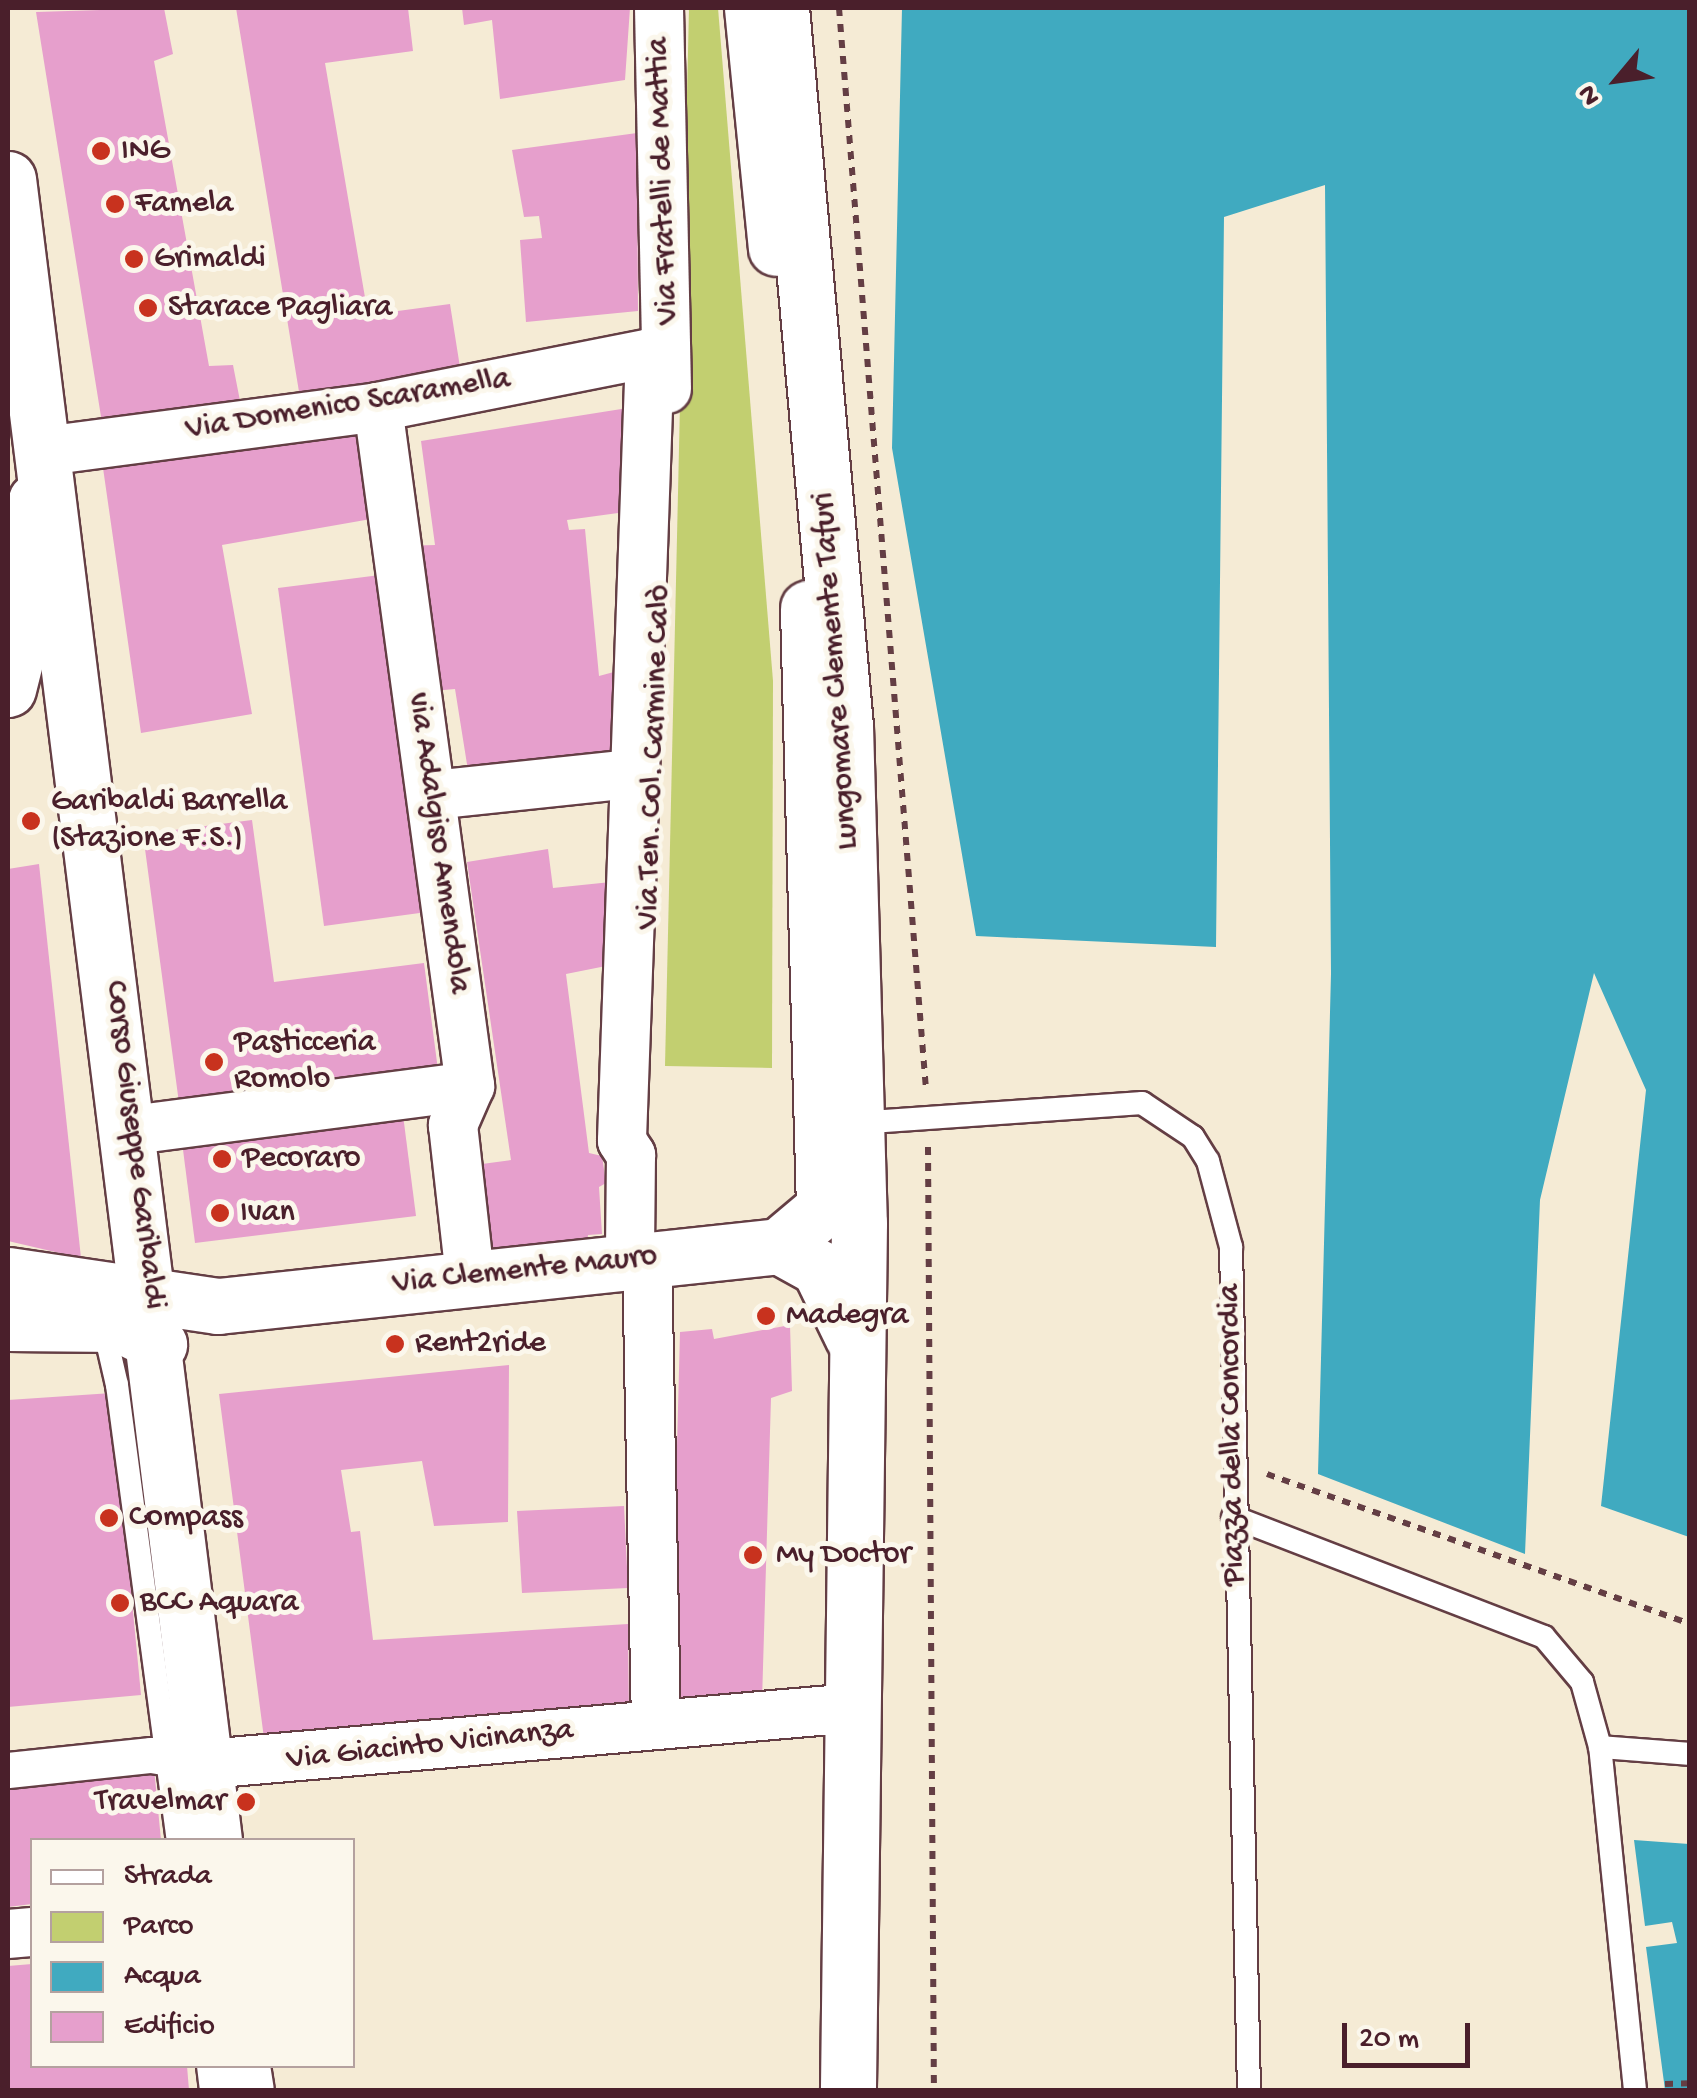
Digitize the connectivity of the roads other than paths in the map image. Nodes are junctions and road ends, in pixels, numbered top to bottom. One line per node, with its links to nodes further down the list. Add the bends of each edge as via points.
1 (650, 8): 6 (street, Via Fratelli de Mattia)
2 (659, 8): 6 (street, Via Fratelli de Mattia)
3 (752, 8): 17 (main road, Lungomare Clemente Tafuri, via 804,564 818,820 824,1208)
4 (782, 8): 14 (main road, Lungomare Clemente Tafuri, via 845,726)
5 (8, 190): 8 (main road, Corso Giuseppe Garibaldi)
6 (659, 353): 7 (street, Via Domenico Scaramella); 11 (street, Via Ten. Col. Carmine Calò); 16 (street, Via Ten. Col. Carmine Calò, via 641,1146)
7 (378, 407): 8 (street, Via Domenico Scaramella); 12 (street, via Adalgiso Amendola)
8 (46, 450): 9 (main road, Corso Giuseppe Garibaldi)
9 (32, 612): 10 (main road); 15 (main road, Corso Giuseppe Garibaldi)
10 (8, 689)
11 (632, 774): 12 (street); 16 (street, Via Ten. Col. Carmine Calò, via 622,1140)
12 (432, 795): 13 (street, via Adalgiso Amendola)
13 (470, 1086): 15 (street); 20 (street, via Adalgiso Amendola, via 452,1125)
14 (856, 1122): 23 (main road, Lungomare Clemente Tafuri); 25 (lane, Piazza della Concordia, via 1102,1100 1142,1104 1194,1137 1222,1200 1230,1246)
15 (132, 1130): 21 (main road, Corso Giuseppe Garibaldi)
16 (631, 1154): 18 (street, Via Ten. Col. Carmine Calò)
17 (780, 1246): 18 (main road, Via Clemente Mauro); 23 (main road, via 820,1268)
18 (638, 1258): 20 (main road, Via Clemente Mauro); 27 (street, Via Ten. Col. Carmine Calò)
19 (8, 1275): 21 (main road)
20 (470, 1277): 21 (main road, Via Clemente Mauro)
21 (128, 1321): 22 (main road); 24 (lane); 24 (lane, via 103,1336); 30 (main road, Corso Giuseppe Garibaldi)
22 (8, 1323)
23 (852, 1336): 26 (main road)
24 (117, 1385): 30 (lane)
25 (1233, 1517): 28 (lane, via 1544,1637 1582,1682); 35 (lane, Piazza della Concordia)
26 (854, 1708): 27 (street, Via Giacinto Vicinanza); 34 (main road)
27 (656, 1721): 30 (street, Via Giacinto Vicinanza)
28 (1600, 1747): 29 (lane); 36 (lane)
29 (1690, 1754)
30 (188, 1763): 31 (street, Via Giacinto Vicinanza, via 151,1754); 32 (lane); 33 (main road, Corso Giuseppe Garibaldi)
31 (8, 1770)
32 (178, 1838)
33 (213, 1838)
34 (848, 2090)
35 (1249, 2090)
36 (1635, 2090)

